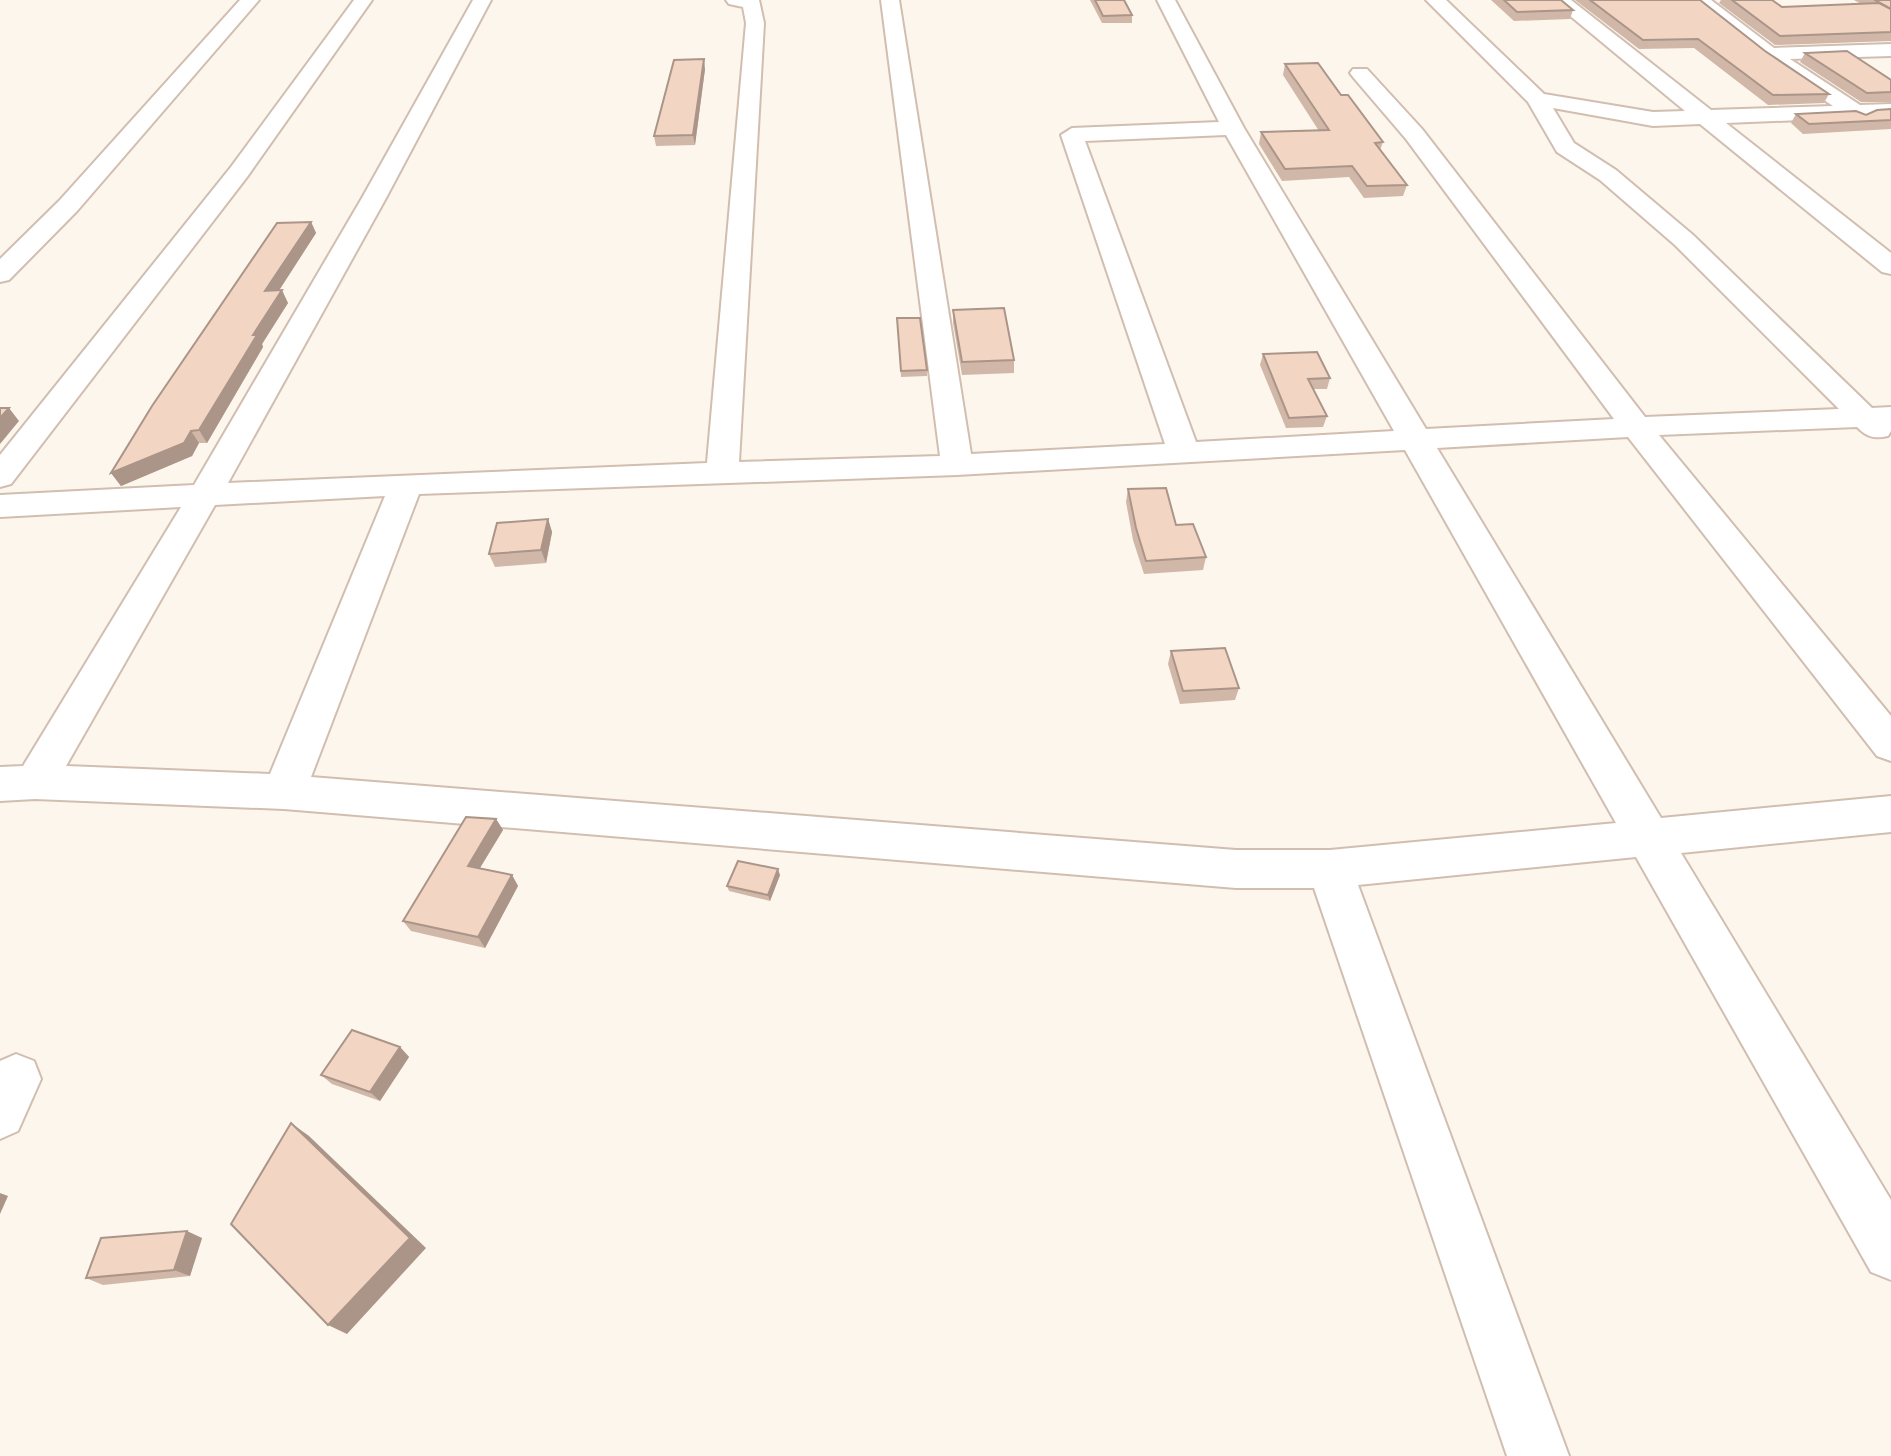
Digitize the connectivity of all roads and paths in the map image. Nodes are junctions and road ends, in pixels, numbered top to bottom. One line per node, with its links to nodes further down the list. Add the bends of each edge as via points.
1 (250, 0): 20 (street, via 68,206)
2 (363, 0): 28 (street, via 239,172)
3 (482, 0): 30 (street)
4 (735, 0): 27 (street, via 752,3 755,23)
5 (890, 0): 26 (street)
6 (1166, 0): 17 (street)
7 (1435, 0): 13 (street)
8 (1560, 0): 16 (street)
9 (1699, 0): 11 (street)
10 (1891, 50): 11 (street)
11 (1769, 54): 15 (street)
12 (1360, 73): 22 (street, via 1414,134)
13 (1537, 99): 16 (street, via 1653,119); 21 (street, via 1565,147 1608,175 1684,240 1732,290)
14 (1891, 110): 15 (street)
15 (1856, 111): 16 (street); 18 (street)
16 (1705, 117): 19 (street)
17 (1233, 128): 23 (street); 25 (street, via 1072,135)
18 (1891, 135)
19 (1891, 266)
20 (0, 274)
21 (1879, 417): 22 (street); 24 (street)
22 (1636, 427): 23 (street); 32 (street)
23 (1414, 440): 25 (street); 36 (street)
24 (1891, 443)
25 (1183, 450): 26 (street)
26 (957, 465): 27 (street)
27 (722, 471): 29 (street)
28 (0, 477)
29 (406, 484): 30 (street); 34 (street)
30 (207, 493): 31 (street); 33 (street)
31 (0, 506)
32 (1891, 745)
33 (18, 783): 34 (street)
34 (284, 792): 37 (street, via 1236,869)
35 (1891, 814): 36 (street)
36 (1649, 836): 37 (street); 38 (street)
37 (1330, 869): 39 (street)
38 (1891, 1252)
39 (1538, 1456)

